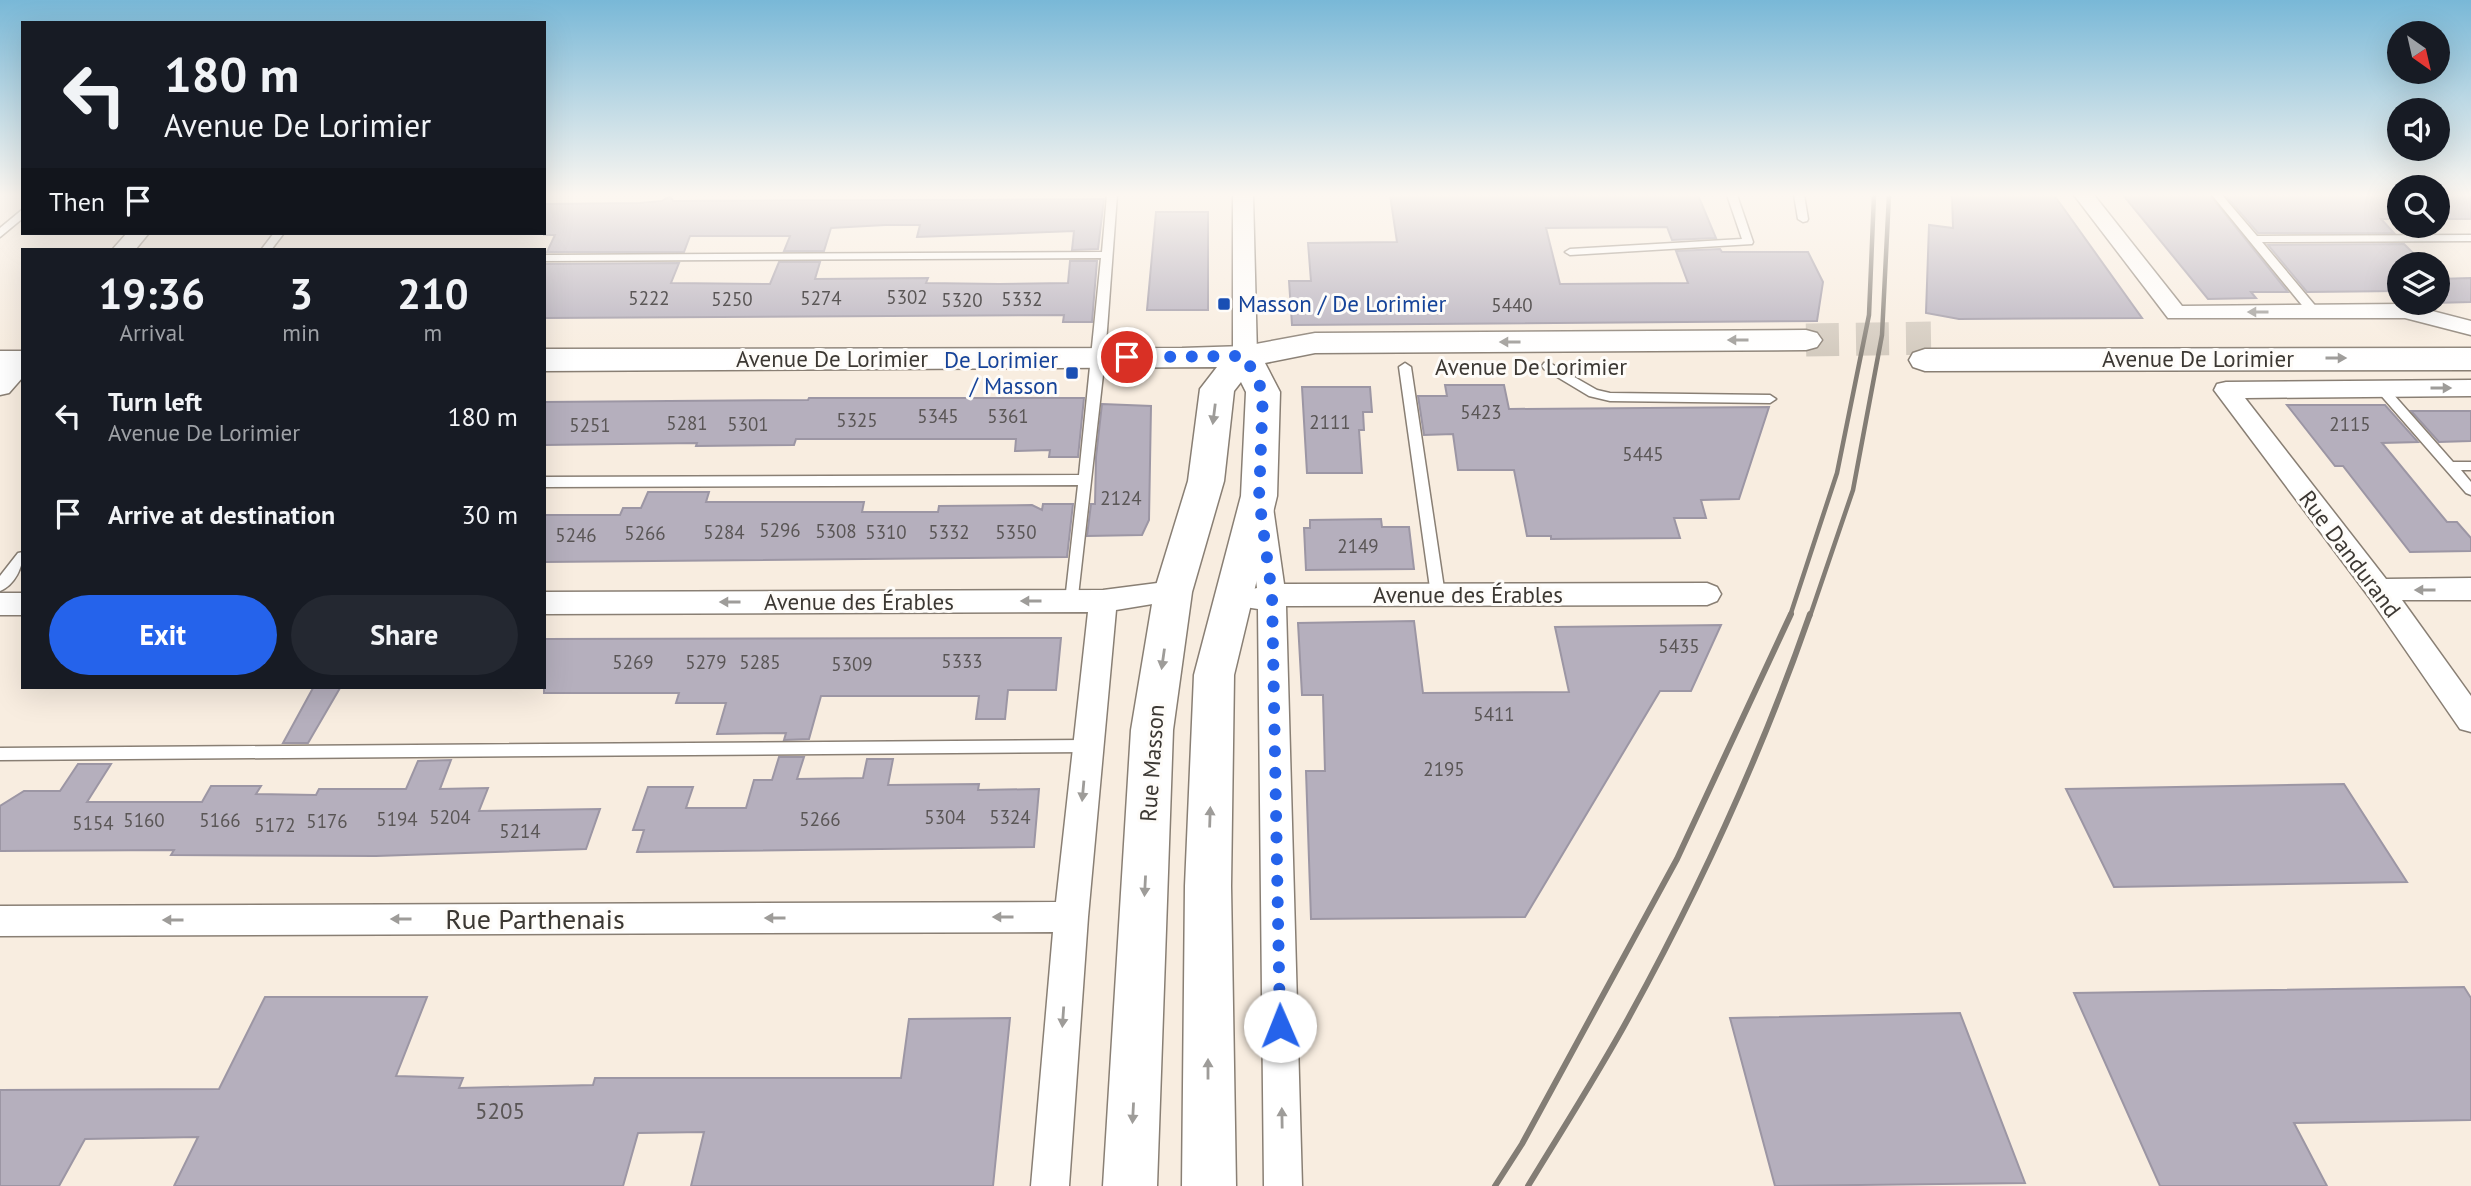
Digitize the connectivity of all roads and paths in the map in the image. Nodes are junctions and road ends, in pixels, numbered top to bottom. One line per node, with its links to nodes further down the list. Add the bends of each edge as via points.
1 (1106, 250): 7 (lane)
2 (1244, 250): 12 (street)
3 (1583, 250): 6 (lane)
4 (2128, 250): 9 (street, Avenue De Lorimier, one-way to 4, via 2176,313)
5 (2263, 250): 9 (lane)
6 (1570, 251)
7 (1105, 255): 8 (lane); 13 (lane)
8 (546, 257)
9 (2314, 312): 10 (street, Avenue De Lorimier, via 2405,311)
10 (2471, 328)
11 (2471, 335): 14 (main road, Avenue De Lorimier, one-way to 14, via 1928,349)
12 (1245, 356): 13 (main road, Avenue De Lorimier); 19 (main road, Avenue De Lorimier, one-way to 12, via 1812,352 1315,343); 20 (main road, Avenue De Lorimier, via 1318,366); 35 (main road, Rue Masson, one-way to 35, via 1217,388 1206,481); 39 (main road, via 1263,392)
13 (1099, 357): 15 (main road, Avenue De Lorimier); 28 (lane)
14 (2471, 359)
15 (546, 360)
16 (0, 362): 17 (main road)
17 (21, 362)
18 (21, 364): 21 (street)
19 (1548, 366): 20 (main road, Avenue De Lorimier); 25 (lane, via 1592,393 1610,397)
20 (1405, 368): 37 (lane)
21 (0, 387)
22 (2471, 388): 23 (street, Avenue De Lorimier, one-way to 22)
23 (2382, 389): 24 (street, Avenue De Lorimier); 26 (lane)
24 (2226, 390): 34 (street, Rue Dandurand)
25 (1770, 398)
26 (2450, 466): 27 (lane); 30 (lane)
27 (2471, 466)
28 (1084, 480): 29 (lane); 38 (lane)
29 (546, 482)
30 (2471, 491)
31 (21, 560): 32 (lane)
32 (0, 586)
33 (2471, 589): 34 (street, one-way to 34)
34 (2379, 590): 43 (street, Rue Dandurand)
35 (1173, 592): 38 (street, Avenue des Érables); 49 (main road, Rue Masson, one-way to 49, via 1152,730)
36 (1707, 593): 37 (street, Avenue des Érables)
37 (1438, 595): 39 (street, Avenue des Érables)
38 (1087, 601): 40 (street, Avenue des Érables, one-way to 40); 44 (street)
39 (1251, 601): 50 (main road, one-way to 39, via 1208,886 1214,675); 51 (street, one-way to 39)
40 (546, 603)
41 (0, 604): 42 (street)
42 (21, 604)
43 (2471, 720)
44 (1087, 746): 45 (lane); 46 (street, one-way to 46)
45 (0, 754)
46 (1071, 917): 47 (street, Rue Parthenais, one-way to 47); 48 (street, one-way to 48)
47 (0, 921)
48 (1050, 1186)
49 (1130, 1186)
50 (1209, 1186)
51 (1283, 1186)

